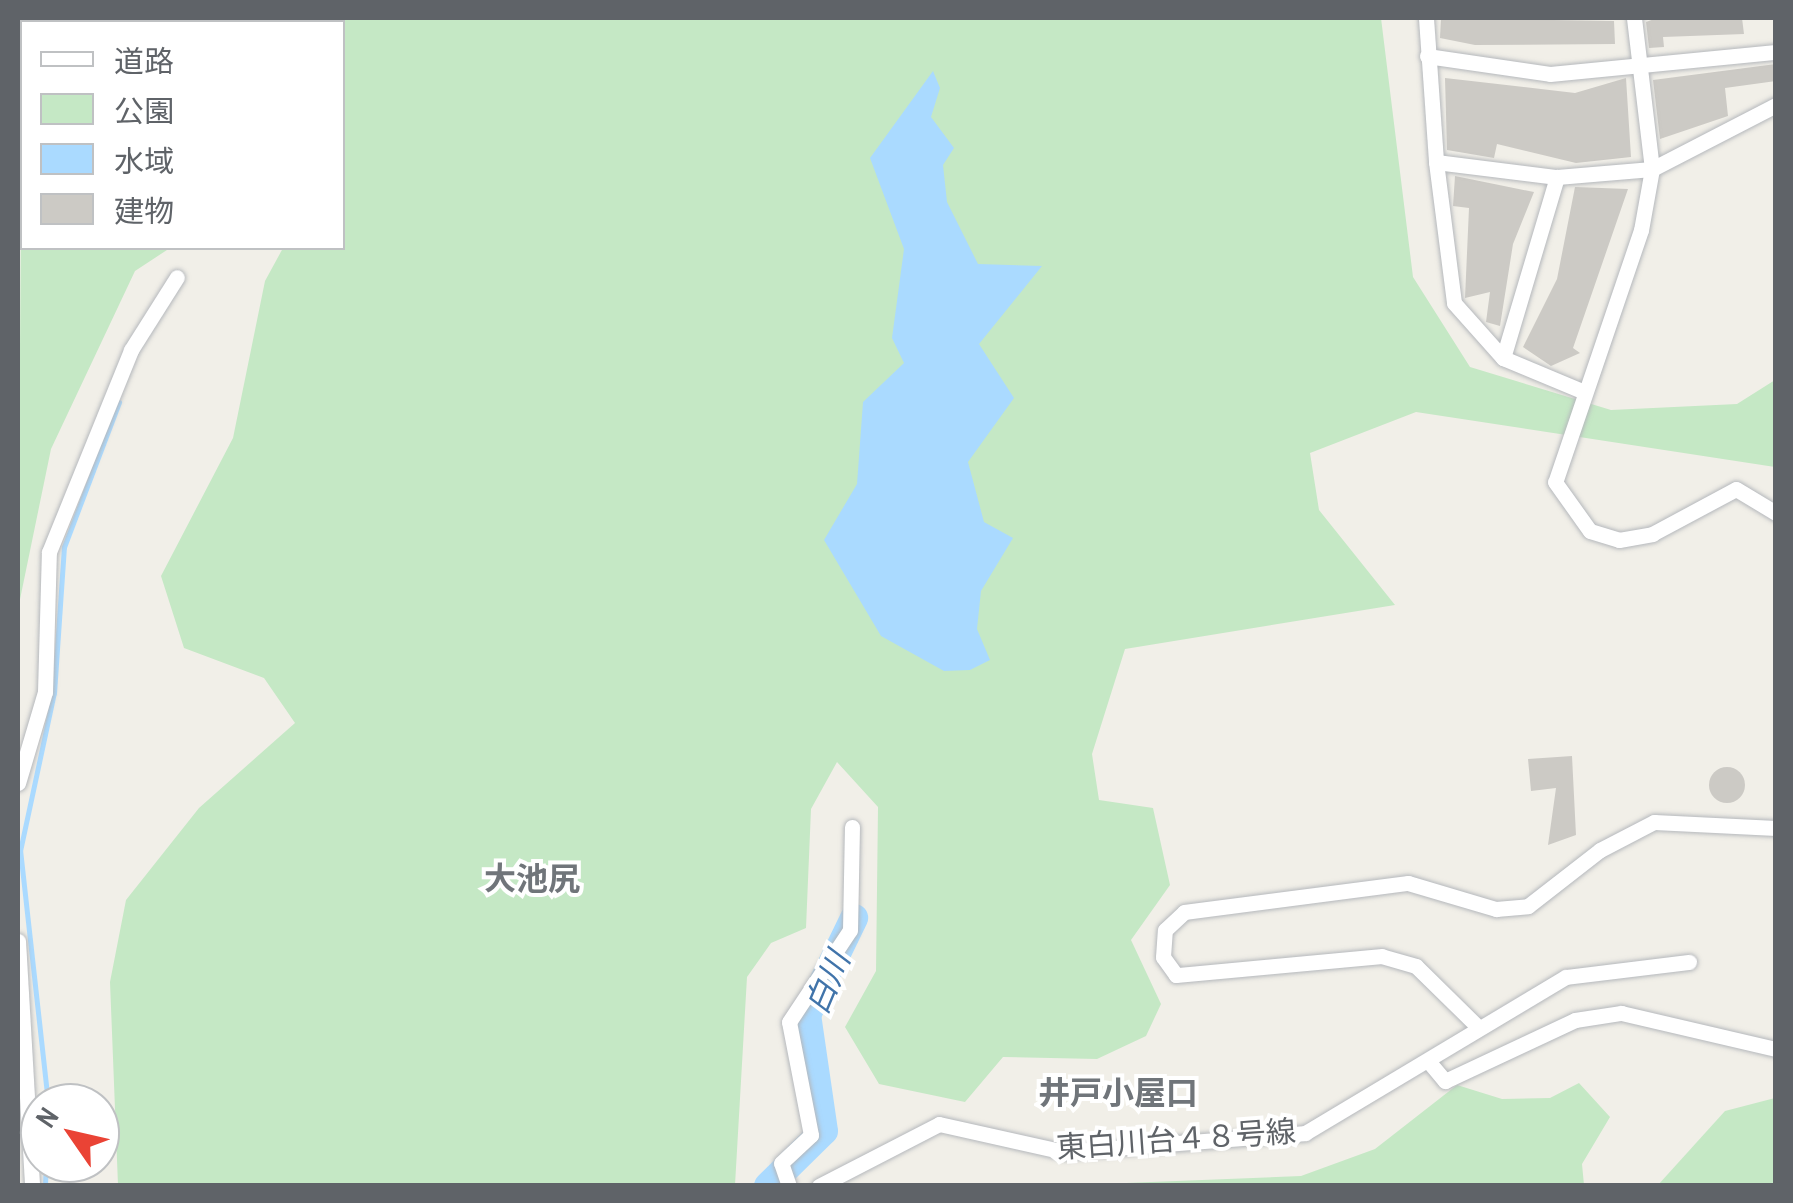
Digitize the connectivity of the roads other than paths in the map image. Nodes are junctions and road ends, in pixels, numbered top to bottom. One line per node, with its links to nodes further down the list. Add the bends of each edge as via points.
1 (1426, 18): 4 (street)
2 (1634, 18): 5 (street)
3 (1776, 52): 5 (street)
4 (1427, 56): 5 (street, via 1550,74); 7 (street)
5 (1640, 65): 8 (street)
6 (1776, 104): 8 (street)
7 (1436, 162): 9 (street); 11 (street, via 1454,303)
8 (1652, 169): 9 (street); 12 (street, via 1641,230)
9 (1557, 176): 11 (street)
10 (177, 277): 14 (street, via 131,350 50,552 45,692)
11 (1503, 358): 12 (street)
12 (1582, 392): 13 (street, via 1556,482 1590,530 1619,540 1652,534 1736,489)
13 (1776, 513)
14 (18, 783)
15 (852, 827): 23 (street, via 850,930 790,1022 810,1135 781,1163)
16 (1776, 828): 19 (street, via 1654,822 1528,906 1496,909 1408,884 1184,912 1165,930 1163,956 1176,975 1206,979 1287,959 1399,961 1448,988)
17 (18, 941): 22 (street)
18 (1689, 962): 19 (street, 東白川台４８号線, via 1566,976)
19 (1479, 1028): 21 (street, 東白川台４８号線)
20 (1776, 1049): 21 (street, via 1621,1013 1576,1020 1446,1081)
21 (1430, 1062): 24 (street, 東白川台４８号線, via 1305,1133 1064,1152 939,1124)
22 (32, 1186)
23 (790, 1186)
24 (819, 1186)

